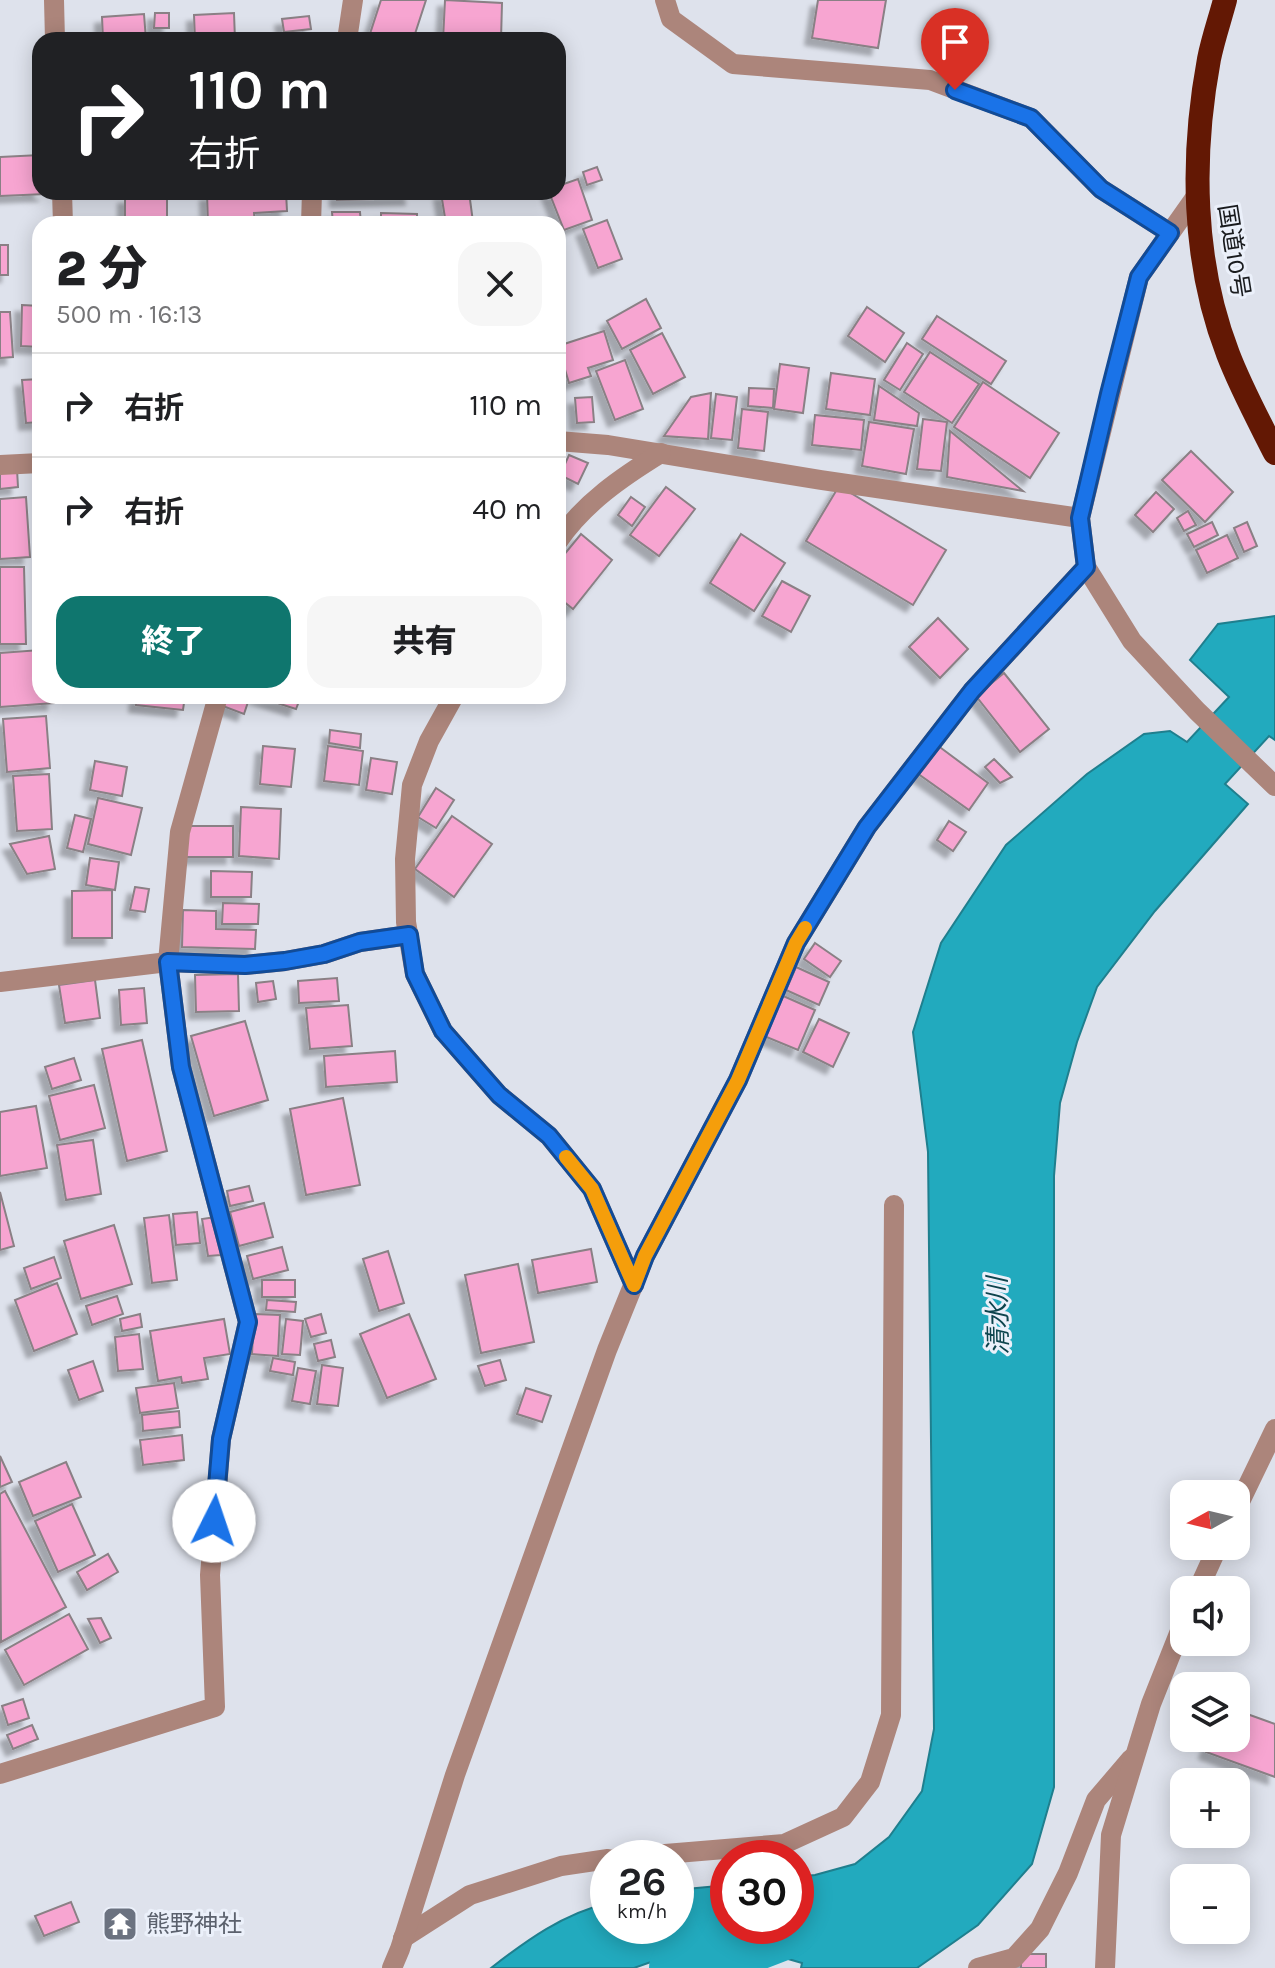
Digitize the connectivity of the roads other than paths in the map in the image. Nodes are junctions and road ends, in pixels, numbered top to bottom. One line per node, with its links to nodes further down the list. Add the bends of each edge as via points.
1 (54, 0): 5 (street)
2 (353, 0): 6 (street)
3 (665, 0): 8 (street, via 671,19 733,64 930,80 1031,118 1101,189)
4 (1225, 0): 7 (highway, 国道10号, via 1209,57)
5 (55, 32)
6 (348, 32)
7 (1197, 195): 8 (street); 11 (highway, 国道10号, via 1207,286 1228,353)
8 (1170, 233): 14 (street, via 1139,277)
9 (566, 442): 10 (street)
10 (661, 453): 14 (street); 15 (street, via 601,494)
11 (1275, 453)
12 (32, 463): 13 (street)
13 (0, 465)
14 (1080, 518): 16 (street)
15 (566, 529)
16 (1086, 567): 19 (street, via 1132,641); 24 (street, via 972,691 867,827 796,943 738,1080)
17 (216, 704): 21 (street, via 180,832)
18 (450, 704): 20 (street, via 412,785 405,859)
19 (1268, 779)
20 (409, 935): 21 (street, via 285,961); 24 (street, via 415,974 443,1031 499,1095 549,1136 592,1189)
21 (168, 962): 22 (street); 29 (street, via 181,1067 248,1322 221,1439 210,1575 215,1707)
22 (0, 982)
23 (894, 1205): 30 (street, via 891,1715 870,1782 843,1817 784,1844)
24 (634, 1285): 32 (street, via 455,1775)
25 (1275, 1429): 26 (street)
26 (1250, 1481)
27 (1170, 1656): 28 (street)
28 (1136, 1753): 34 (street, via 1096,1800 1040,1929 1014,1958); 35 (street, via 1111,1835)
29 (0, 1774)
30 (694, 1852)
31 (590, 1862): 32 (street, via 470,1895)
32 (403, 1938): 33 (street)
33 (392, 1968)
34 (978, 1968)
35 (1105, 1968)

